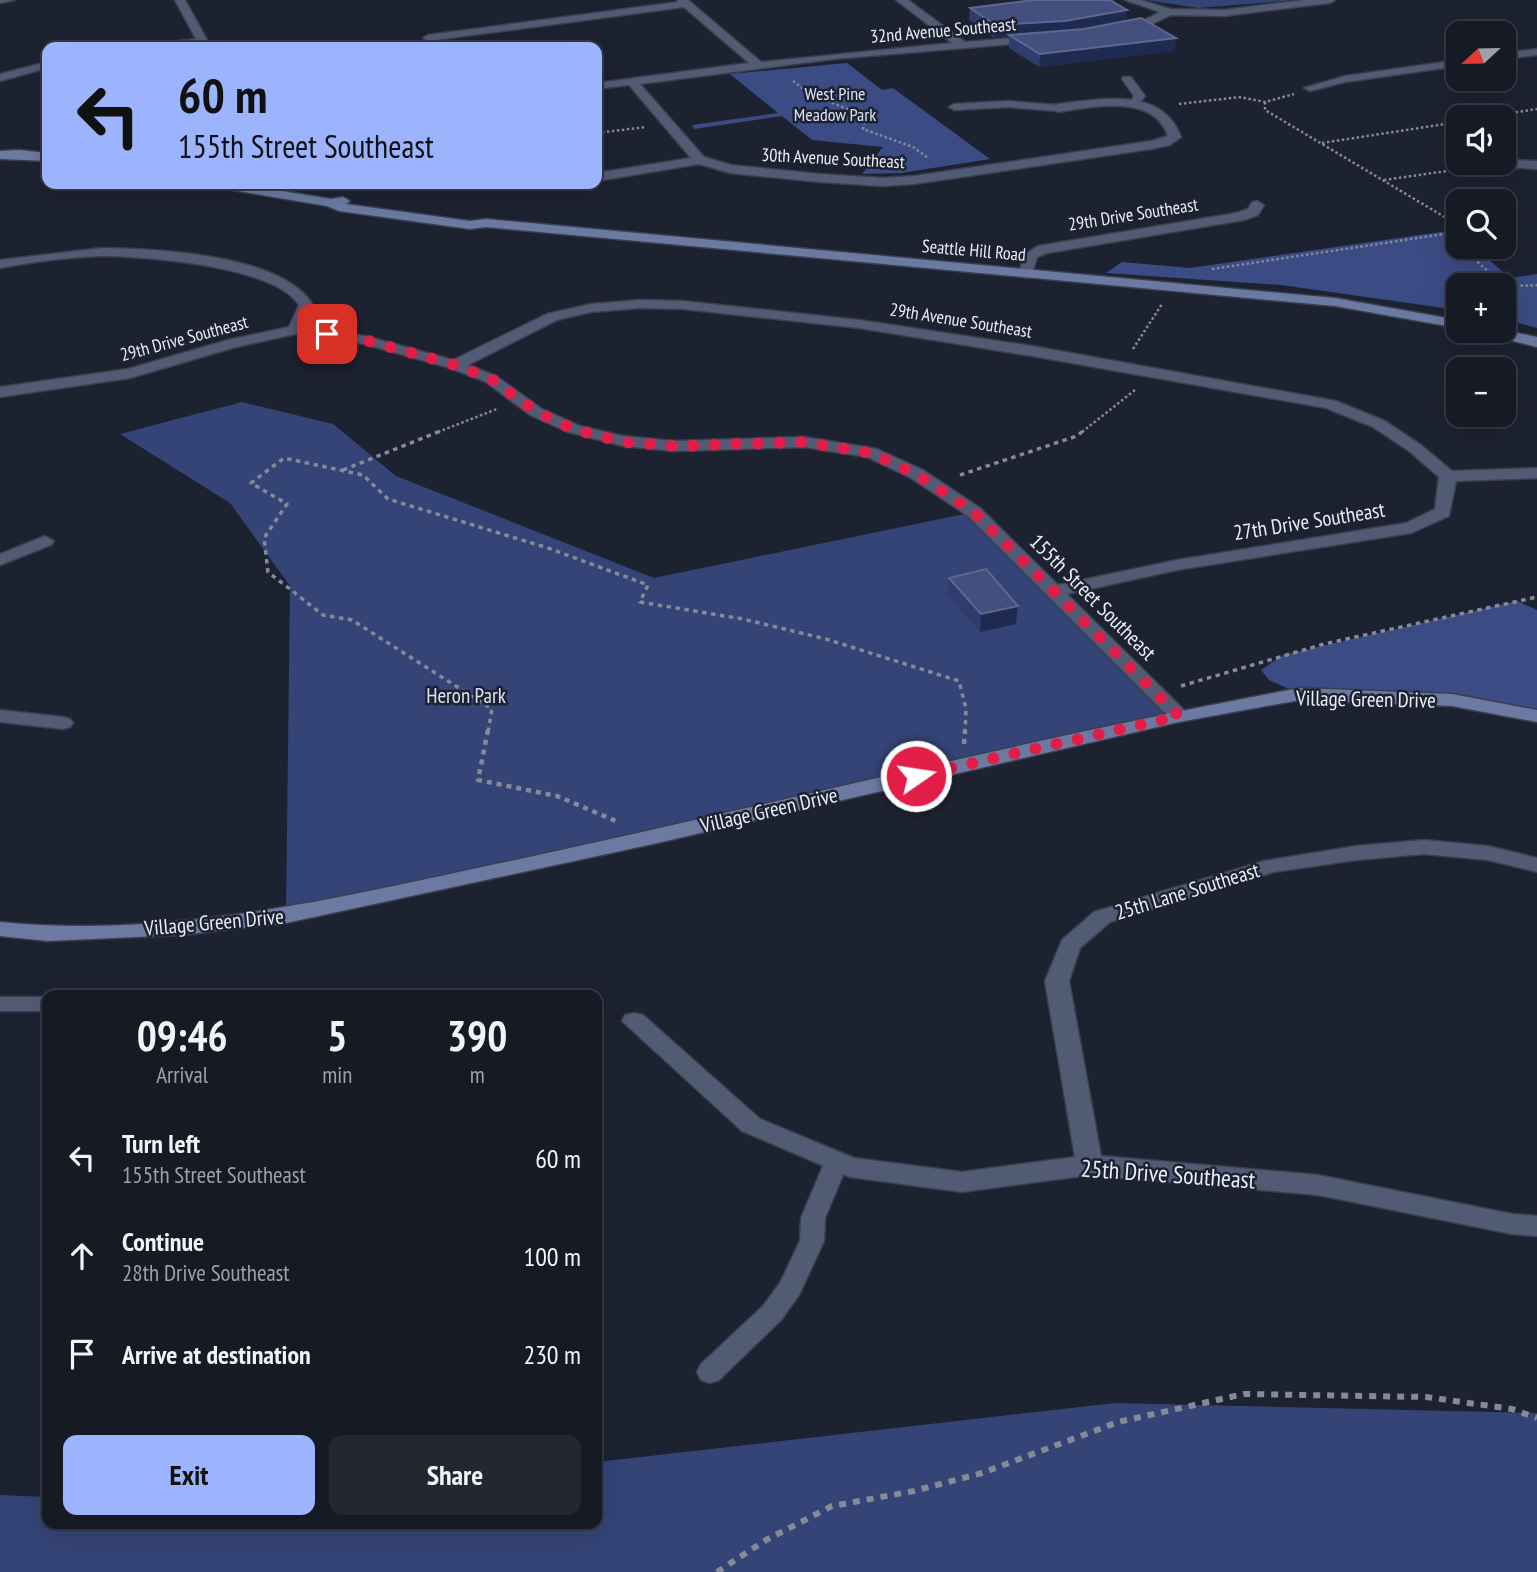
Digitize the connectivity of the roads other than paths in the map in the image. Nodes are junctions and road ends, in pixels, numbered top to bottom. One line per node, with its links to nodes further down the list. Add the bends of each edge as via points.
1 (0, 0): 2 (street)
2 (9, 0)
3 (180, 0): 12 (street)
4 (901, 0): 13 (street)
5 (1130, 0): 8 (street)
6 (1330, 0): 8 (street, via 1224,13)
7 (684, 2): 10 (street); 16 (street)
8 (1169, 12): 9 (street)
9 (1113, 31)
10 (428, 38)
11 (1042, 39): 13 (street, 32nd Avenue Southeast)
12 (202, 42)
13 (962, 45): 16 (street, 32nd Avenue Southeast)
14 (1537, 52): 15 (street)
15 (1516, 54)
16 (758, 65): 21 (street, 32nd Avenue Southeast)
17 (1446, 65): 23 (street)
18 (42, 66): 19 (street)
19 (0, 78)
20 (1127, 79): 24 (lane, via 1140,96)
21 (632, 82): 22 (street, 32nd Avenue Southeast); 31 (street)
22 (602, 85)
23 (1310, 88)
24 (1134, 103): 26 (street); 31 (street, 30th Avenue Southeast, via 1158,112 1174,128 1175,137 1151,145 947,175 870,181 730,169)
25 (954, 107): 26 (lane, via 1008,104)
26 (1058, 108)
27 (0, 147): 28 (main road)
28 (20, 154): 29 (main road); 30 (main road)
29 (0, 155)
30 (42, 157)
31 (700, 160): 34 (street)
32 (1516, 164): 33 (street)
33 (1537, 165)
34 (602, 176)
35 (249, 189): 38 (main road, Seattle Hill Road, via 470,225)
36 (1257, 205): 38 (street, 29th Drive Southeast, via 1253,212 1239,217 1043,249 1031,255)
37 (0, 264): 40 (street, via 121,253 254,273 298,293 306,305)
38 (1026, 274): 39 (main road, Seattle Hill Road, via 1335,302)
39 (1446, 322)
40 (295, 330): 43 (street, 29th Drive Southeast, via 365,340); 44 (street, 29th Drive Southeast, via 130,373)
41 (1516, 337): 42 (main road)
42 (1537, 342)
43 (455, 365): 45 (street, 29th Drive Southeast, via 491,379); 47 (street, 29th Avenue Southeast, via 552,317 591,308 683,305 859,324 1330,404 1379,424)
44 (0, 392)
45 (522, 400): 50 (street, 155th Street Southeast, via 573,429 623,442 674,446 804,442 871,453 933,484 974,512)
46 (1537, 473): 47 (street)
47 (1448, 476): 50 (street, 27th Drive Southeast, via 1443,512 1411,528 1177,565)
48 (46, 541): 49 (street)
49 (0, 560)
50 (1056, 591): 52 (street, 155th Street Southeast)
51 (0, 716): 54 (street)
52 (1179, 716): 53 (main road, Village Green Drive, via 1300,694 1452,700); 56 (main road, Village Green Drive, via 286,916 180,928 47,934)
53 (1537, 716)
54 (63, 723)
55 (1537, 865): 61 (street, 25th Lane Southeast, via 1488,853 1424,847 1356,853 1272,866 1102,917 1070,945 1057,981)
56 (0, 929)
57 (0, 1004): 58 (lane)
58 (42, 1004)
59 (634, 1021): 60 (street, 25th Drive Southeast, via 751,1125)
60 (837, 1161): 61 (street, 25th Drive Southeast, via 850,1167 962,1182); 63 (lane, via 813,1219 812,1241 790,1288 772,1313)
61 (1089, 1165): 62 (street, 25th Drive Southeast, via 1318,1185)
62 (1537, 1226)
63 (710, 1372)

